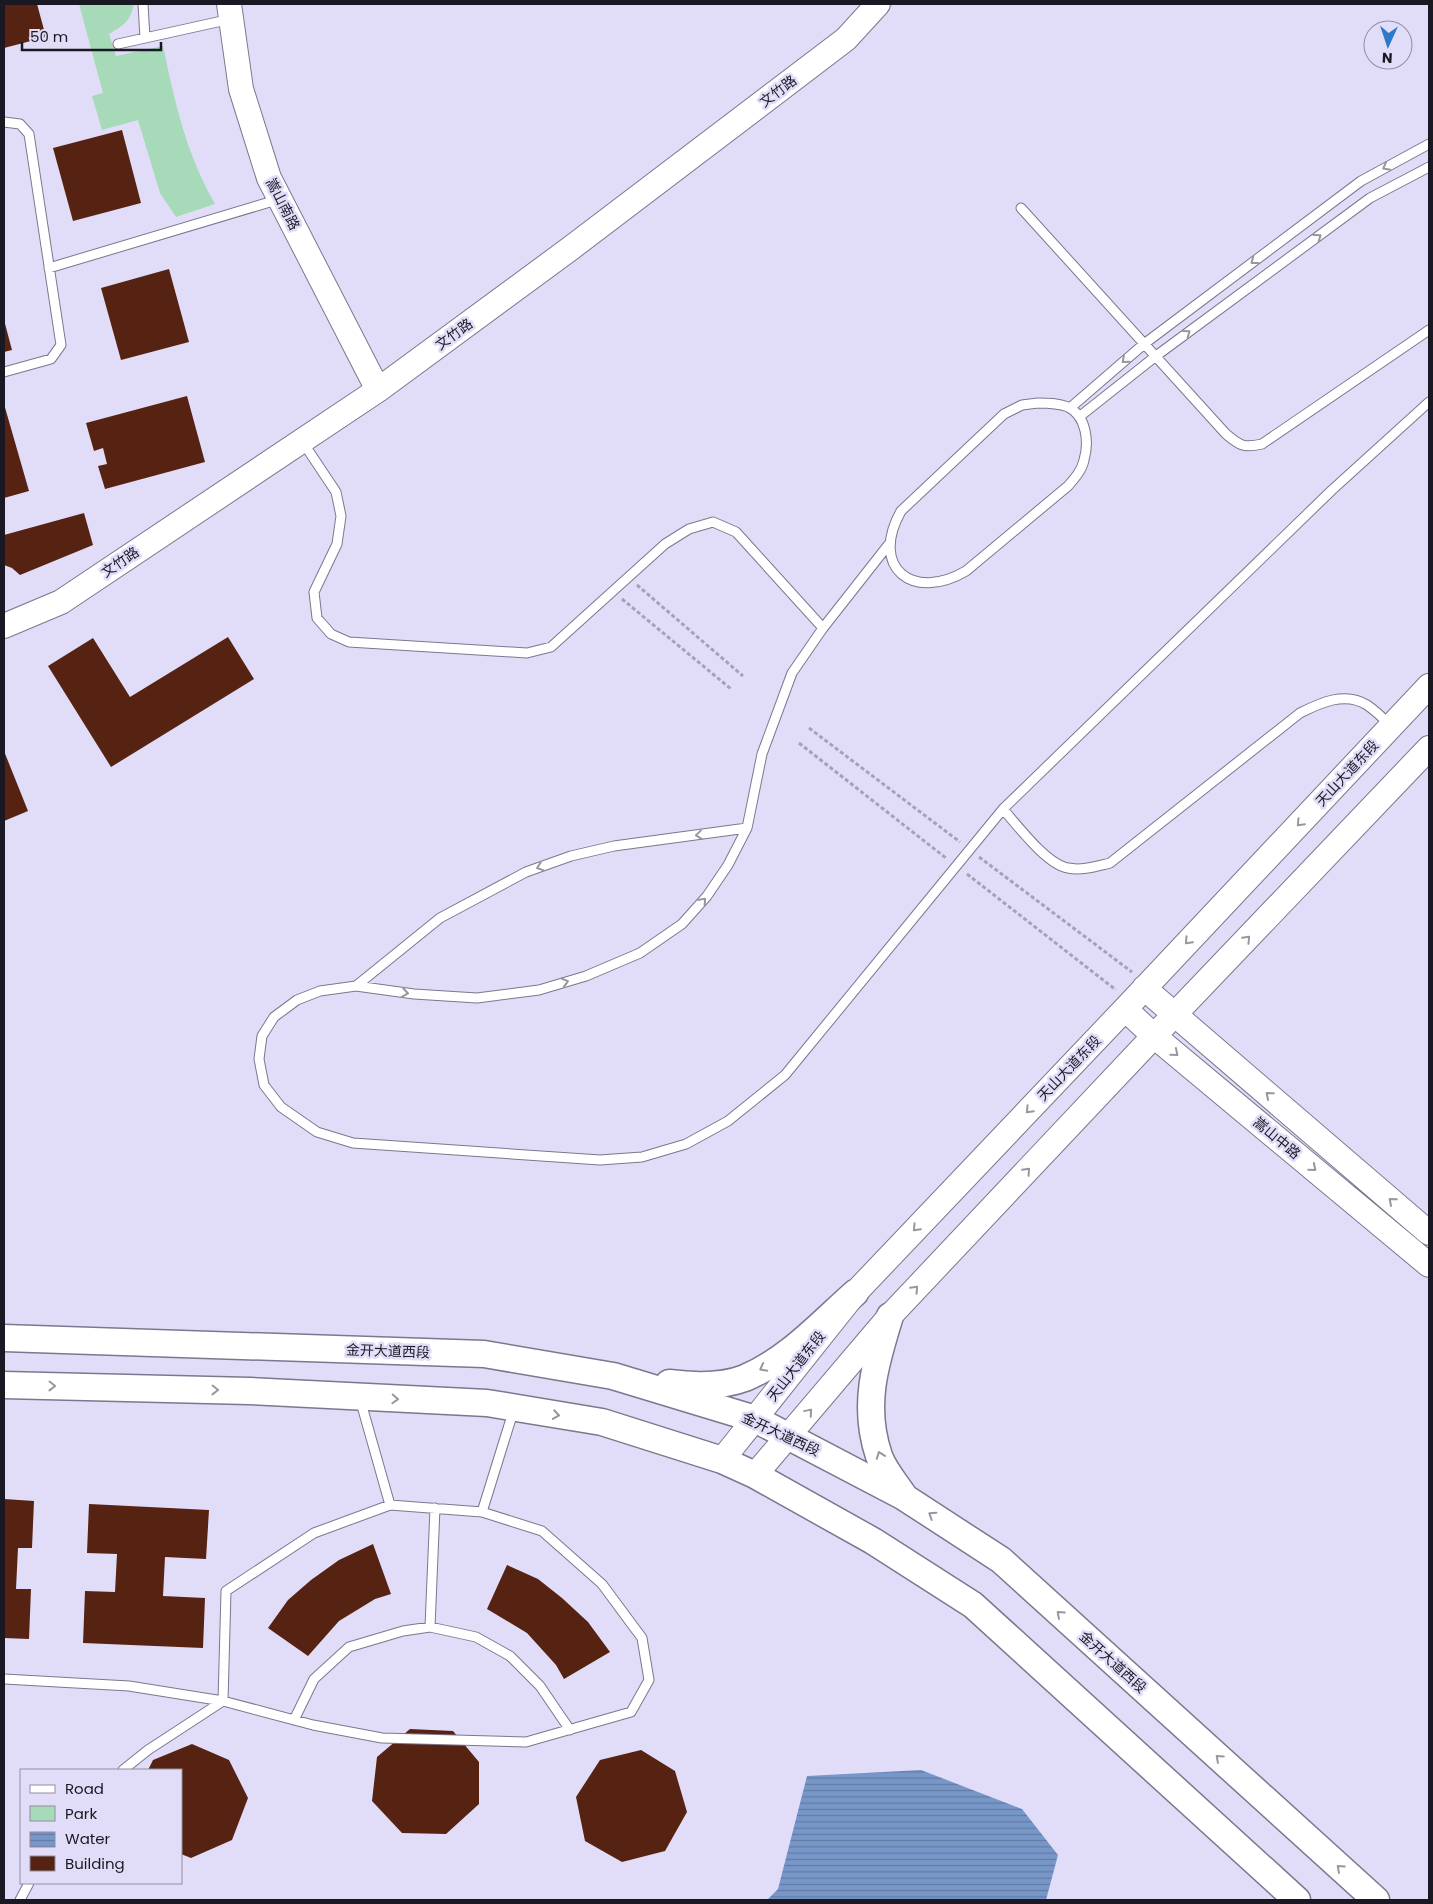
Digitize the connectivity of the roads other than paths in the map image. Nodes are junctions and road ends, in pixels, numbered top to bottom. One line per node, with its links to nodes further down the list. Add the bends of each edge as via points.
1 (143, 4): 4 (lane)
2 (878, 4): 16 (main road, 文竹路, via 846,39)
3 (230, 12): 4 (lane); 9 (main road, 嵩山南路, via 241,89 269,178)
4 (145, 38): 5 (lane)
5 (118, 44)
6 (4, 122): 11 (lane, via 20,124 30,134)
7 (1429, 144): 13 (lane, one-way to 13, via 1361,181)
8 (1429, 167): 14 (lane, one-way to 8, via 1370,198)
9 (280, 199): 11 (lane); 16 (main road, 嵩山南路)
10 (1021, 208): 13 (lane)
11 (50, 268): 15 (lane, via 61,346 51,359)
12 (1429, 330): 14 (lane, via 1262,444 1250,447 1238,444 1226,434)
13 (1144, 344): 14 (lane); 18 (lane, one-way to 18)
14 (1156, 356): 19 (lane)
15 (4, 372)
16 (378, 390): 20 (main road, 文竹路)
17 (1429, 402): 27 (lane, via 1332,490)
18 (1070, 408): 19 (lane); 21 (lane, via 1055,403 1038,403 1022,405 1004,414 900,511)
19 (1079, 417): 21 (lane, via 1085,430 1086,444 1078,474 1068,486 966,571 952,580 919,583 904,577 894,565)
20 (302, 441): 22 (main road, 文竹路, via 60,602); 23 (lane, via 336,492 341,516 337,544 314,592 317,618 331,634 349,642 527,653 551,647 666,544 690,529 713,522 736,532)
21 (889, 544): 23 (lane)
22 (4, 626)
23 (823, 628): 28 (lane, via 792,673 762,754)
24 (1429, 686): 25 (main road, 天山大道东段)
25 (1392, 726): 27 (lane, via 1366,704 1344,698 1322,702 1300,713 1110,863 1090,868 1067,868 1046,857); 29 (main road, 天山大道东段, one-way to 29)
26 (1429, 748): 32 (main road, one-way to 26)
27 (1003, 809): 30 (lane, via 785,1075 728,1122 686,1144 642,1157 600,1160 353,1143 317,1132 281,1107 264,1085 259,1059 262,1036 274,1017 297,1000 320,991)
28 (747, 828): 30 (lane, one-way to 30, via 614,846 571,856 526,872 440,918); 30 (lane, one-way to 28, via 477,998 539,990 586,976 640,953 682,924 728,866)
29 (1141, 982): 31 (main road, 天山大道东段); 32 (main road, 嵩山中路)
30 (356, 986)
31 (1123, 1001): 33 (main road, 嵩山中路); 36 (main road, 天山大道东段, one-way to 36)
32 (1175, 1015): 33 (main road); 34 (main road, 嵩山中路, one-way to 32)
33 (1154, 1036): 35 (main road, 嵩山中路, one-way to 35); 37 (main road, one-way to 33)
34 (1429, 1233)
35 (1429, 1265)
36 (855, 1293): 39 (main road, one-way to 39, via 775,1361 744,1378 682,1385); 43 (main road, 天山大道东段)
37 (890, 1316): 44 (main road, one-way to 37); 47 (main road, one-way to 37, via 880,1458 870,1410 875,1362)
38 (4, 1338): 39 (main road, 金开大道西段, via 484,1354)
39 (614, 1376): 43 (main road, 金开大道西段)
40 (4, 1385): 41 (main road, one-way to 41)
41 (359, 1397): 42 (main road, one-way to 42, via 487,1403); 48 (lane)
42 (514, 1408): 45 (main road, one-way to 45, via 602,1422); 50 (lane)
43 (755, 1419): 44 (main road, 金开大道西段); 45 (main road, 天山大道东段)
44 (789, 1436): 46 (main road); 47 (main road, 金开大道西段)
45 (722, 1460): 46 (main road)
46 (755, 1476): 59 (main road, via 873,1541 973,1606)
47 (904, 1497): 60 (main road, 金开大道西段, one-way to 47, via 1001,1560)
48 (390, 1505): 49 (lane); 53 (lane, via 314,1533 226,1591)
49 (435, 1508): 50 (lane); 51 (lane)
50 (482, 1512): 55 (lane, via 542,1531 602,1584 642,1638 649,1680 631,1712)
51 (430, 1627): 54 (lane, via 403,1631 349,1647 314,1679); 55 (lane, via 476,1637 510,1656 540,1686)
52 (4, 1679): 53 (lane, via 129,1686)
53 (223, 1702): 54 (lane); 56 (lane)
54 (294, 1720): 55 (lane, via 382,1738 526,1742)
55 (570, 1730)
56 (124, 1769)
57 (28, 1884): 58 (lane)
58 (20, 1900)
59 (1297, 1900)
60 (1376, 1900)

